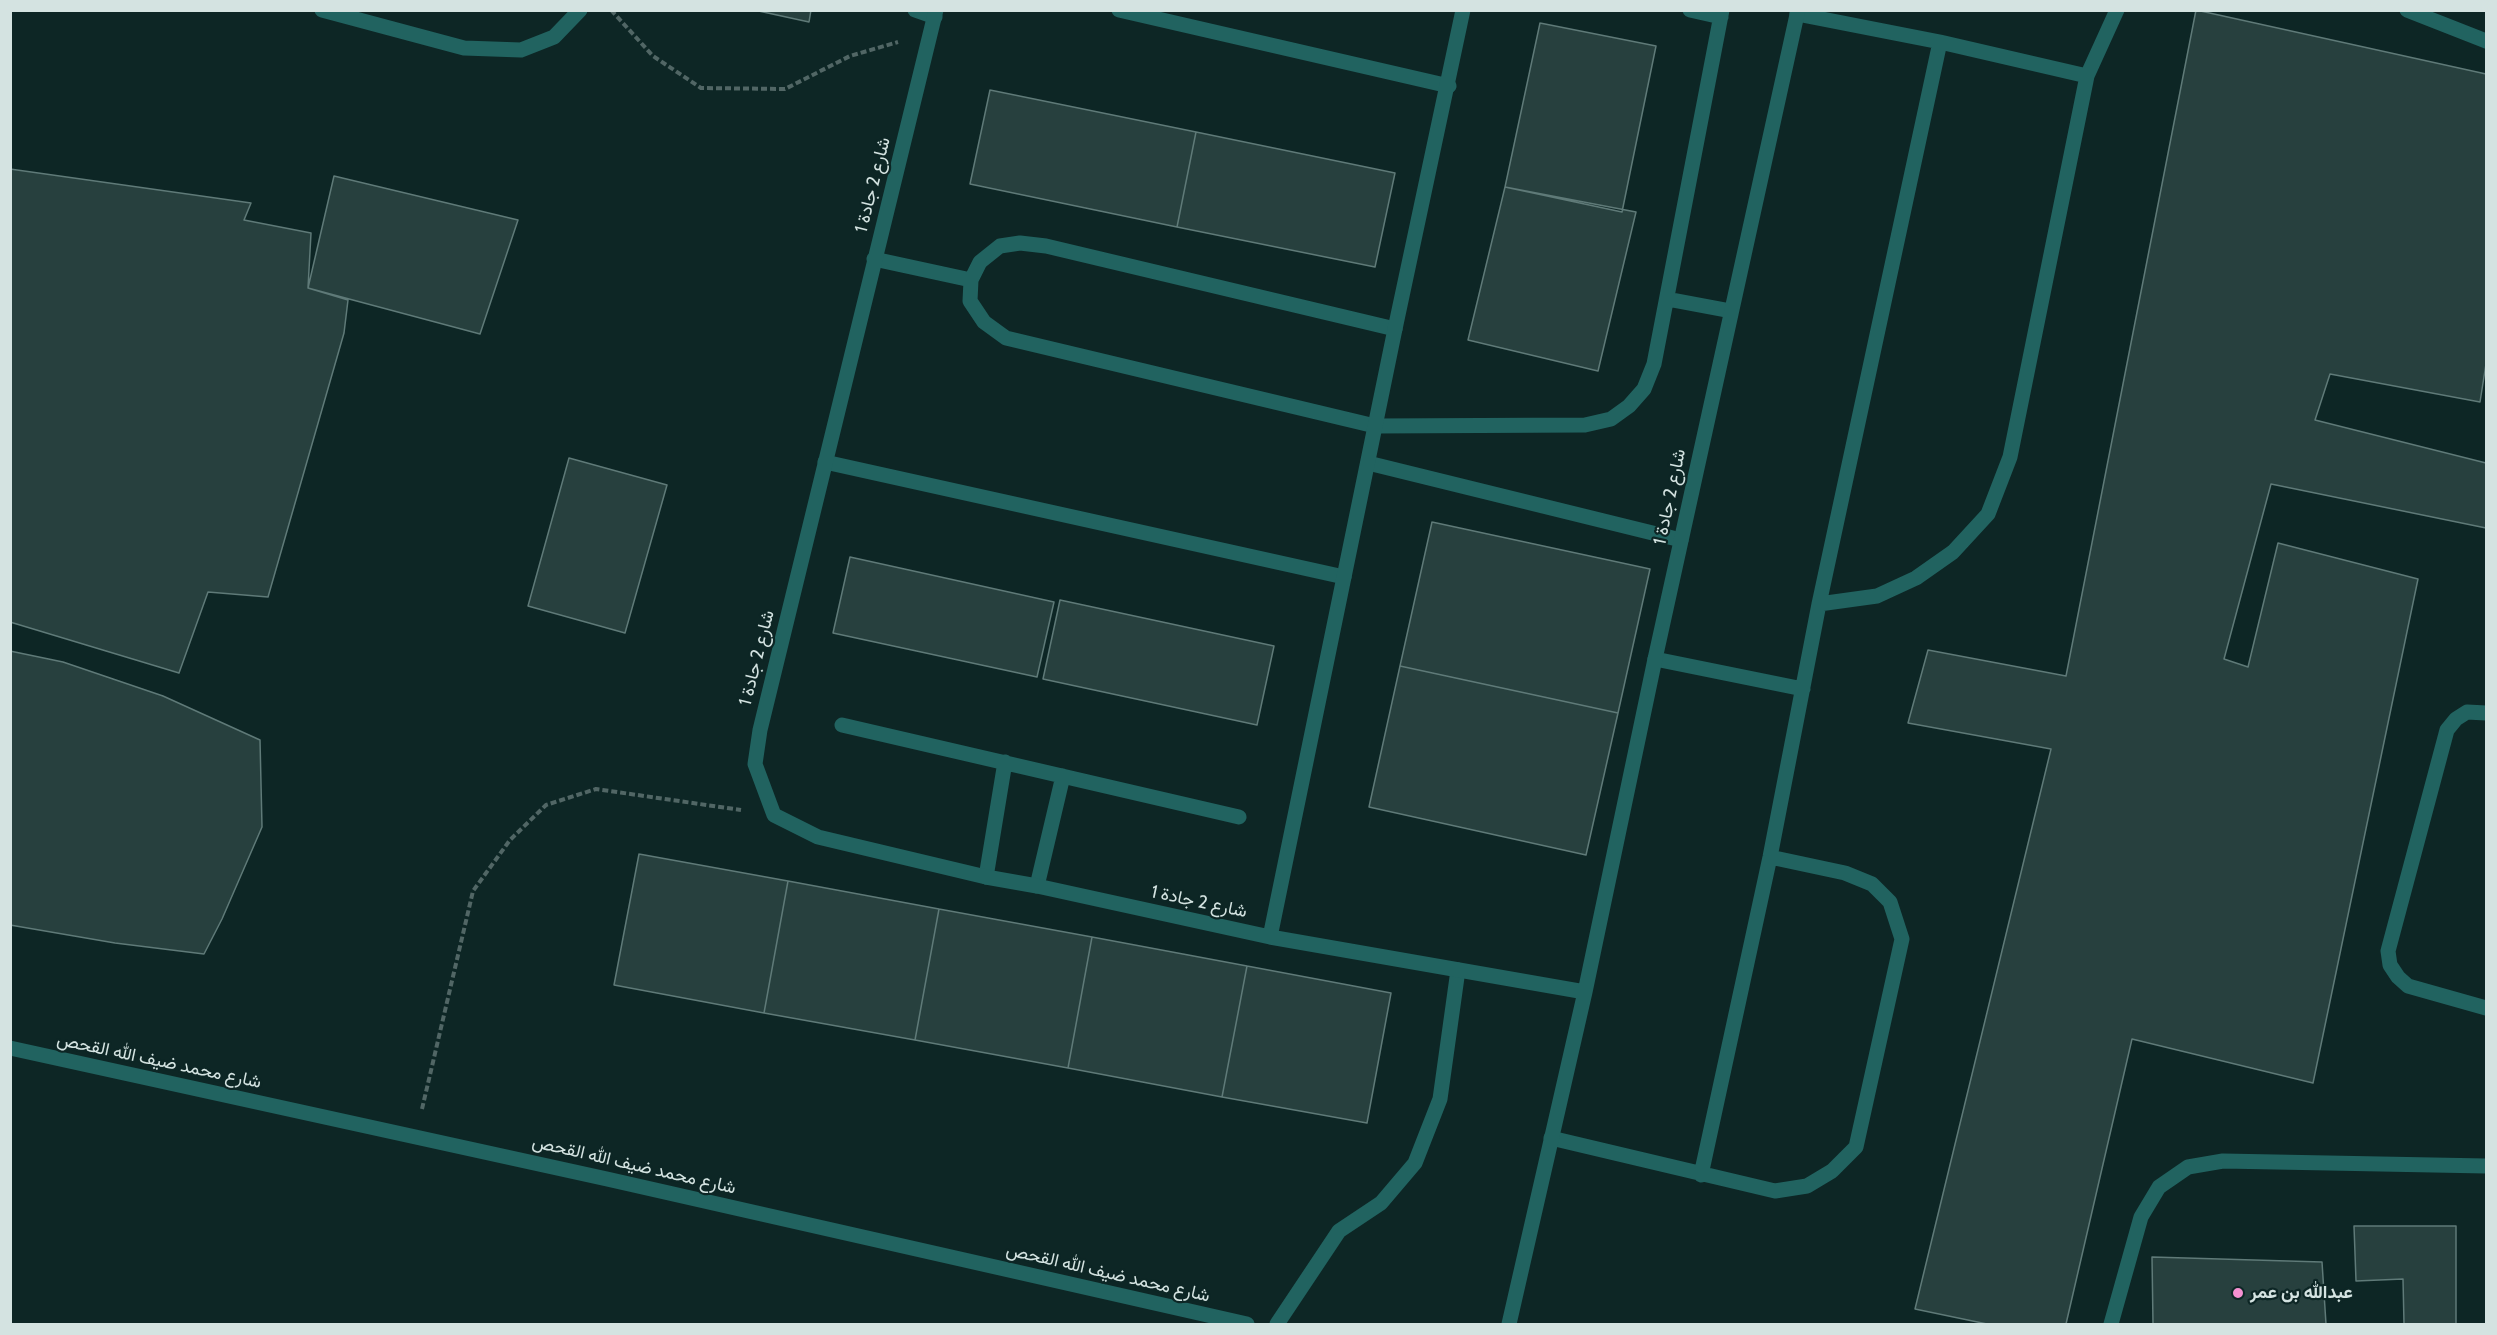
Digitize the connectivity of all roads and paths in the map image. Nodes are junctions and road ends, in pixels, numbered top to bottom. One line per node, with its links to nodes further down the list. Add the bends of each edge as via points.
1 (322, 10): 2 (street, via 464,48 521,50 554,37)
2 (580, 10)
3 (611, 10): 13 (path, via 653,56 701,88 784,89 850,56)
4 (915, 10): 11 (street)
5 (1119, 10): 17 (street)
6 (1464, 10): 17 (street)
7 (1690, 10): 12 (street)
8 (2117, 10): 16 (street)
9 (2407, 10): 14 (street)
10 (1797, 12): 15 (street); 21 (street, شارع 2 جادة 1)
11 (935, 14): 13 (street, شارع 2 جادة 1)
12 (1721, 14): 20 (street)
13 (930, 33): 18 (street, شارع 2 جادة 1)
14 (2487, 41)
15 (1940, 42): 16 (street); 28 (street)
16 (2086, 76): 28 (street, via 2010,457 1988,514 1953,552 1916,578 1877,596)
17 (1449, 86): 22 (street)
18 (874, 259): 19 (street); 24 (street, شارع 2 جادة 1)
19 (971, 280): 22 (street, via 980,262 1000,246 1020,243 1057,248); 23 (street, via 970,301 984,322 1006,338)
20 (1667, 299): 21 (street); 23 (street, via 1654,364 1644,389 1611,419 1585,425)
21 (1731, 310): 26 (street, شارع 2 جادة 1)
22 (1395, 329): 23 (street)
23 (1375, 426): 25 (street)
24 (825, 462): 27 (street); 35 (street, شارع 2 جادة 1, via 755,764)
25 (1368, 463): 26 (street); 27 (street)
26 (1681, 540): 29 (street, شارع 2 جادة 1)
27 (1344, 577): 40 (street)
28 (1819, 604): 30 (street)
29 (1654, 659): 30 (street); 42 (street, شارع 2 جادة 1)
30 (1803, 689): 37 (street)
31 (2487, 713): 43 (street, via 2467,712 2447,730 2388,951 2390,965 2408,986)
32 (842, 725): 33 (street)
33 (1005, 762): 34 (street); 38 (street)
34 (1063, 776): 36 (street); 39 (street)
35 (774, 815): 38 (street, شارع 2 جادة 1, via 818,837); 45 (path, via 597,789 546,805 510,840 473,891)
36 (1239, 817)
37 (1770, 857): 48 (street); 48 (street, via 1845,873 1872,884 1890,902 1902,939 1856,1147 1832,1171 1808,1186 1775,1191)
38 (986, 877): 39 (street, شارع 2 جادة 1)
39 (1037, 886): 40 (street, شارع 2 جادة 1)
40 (1270, 937): 41 (street, شارع 2 جادة 1)
41 (1458, 970): 42 (street, شارع 2 جادة 1); 50 (street, via 1440,1099 1415,1163 1381,1203 1339,1231)
42 (1585, 992): 46 (street, شارع 2 جادة 1)
43 (2487, 1008)
44 (10, 1048): 45 (street, شارع محمد ضيف الله القحص)
45 (415, 1137): 49 (street, شارع محمد ضيف الله القحص)
46 (1551, 1138): 48 (street); 51 (street, شارع 2 جادة 1)
47 (2487, 1166): 52 (street, via 2223,1161 2188,1167 2158,1187 2141,1218)
48 (1701, 1175)
49 (1247, 1324)
50 (1277, 1324)
51 (1509, 1324)
52 (2111, 1324)

